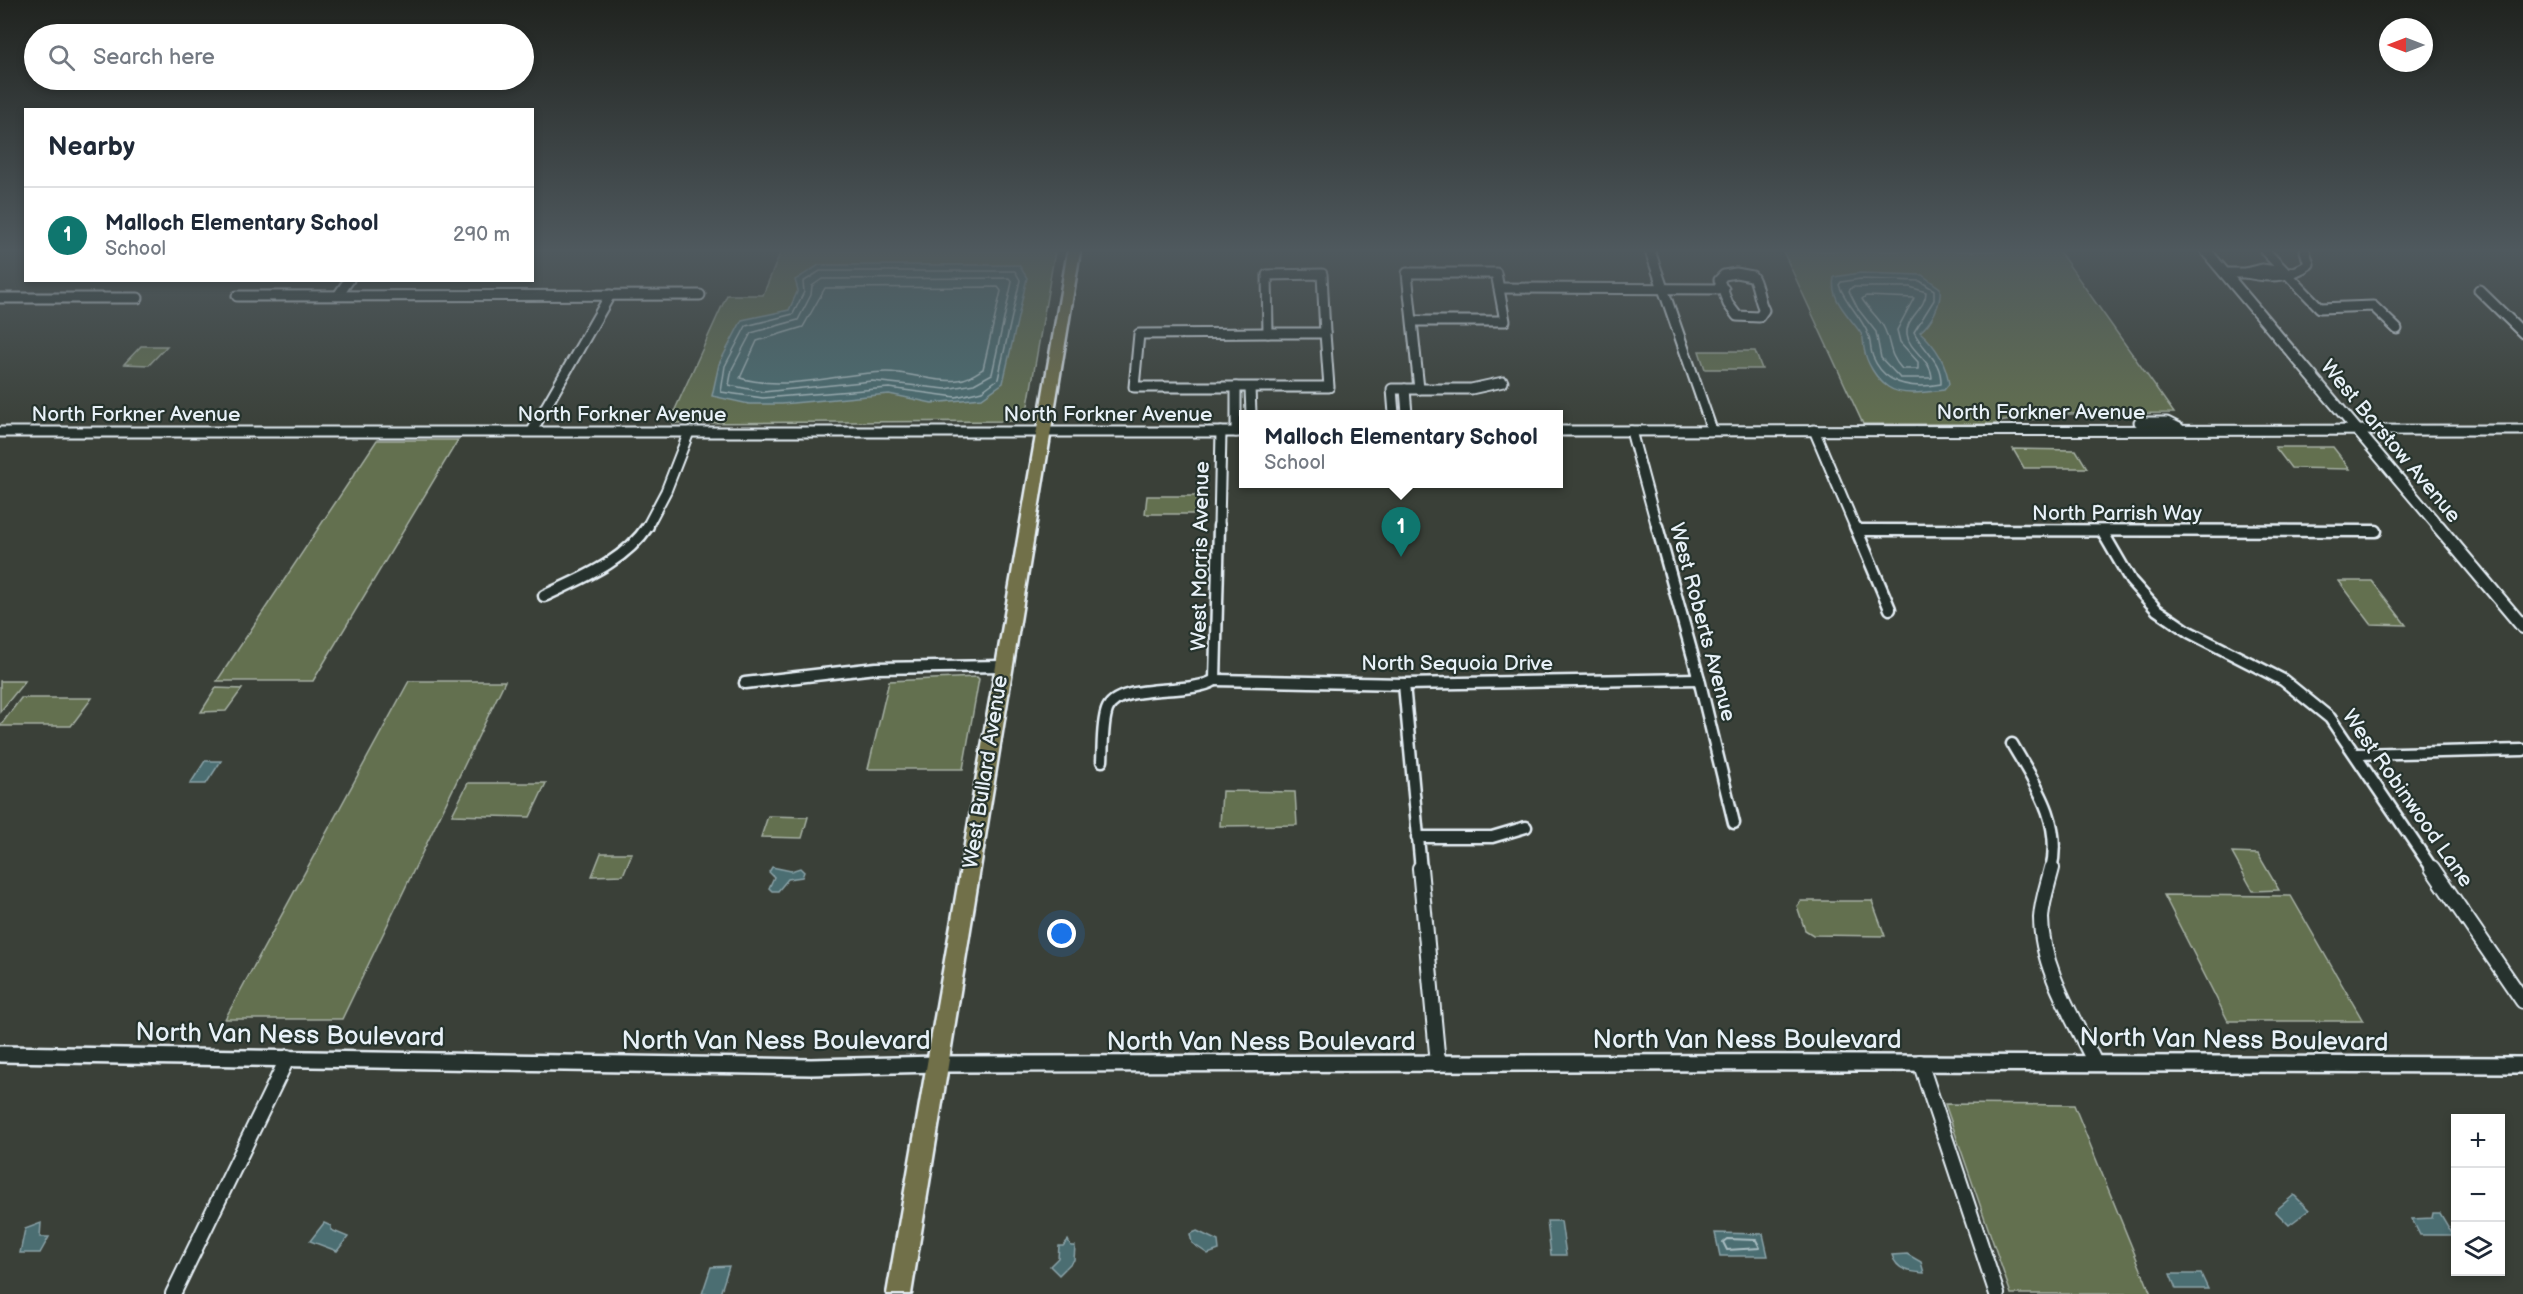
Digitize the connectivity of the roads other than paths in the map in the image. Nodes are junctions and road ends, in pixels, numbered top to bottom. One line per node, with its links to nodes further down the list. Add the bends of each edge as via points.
1 (601, 311): 31 (street)
2 (1063, 311): 36 (main road, West Bullard Avenue)
3 (1268, 311): 15 (street)
4 (1324, 311): 16 (street)
5 (1411, 311): 13 (street)
6 (1503, 311): 13 (street, via 1505,321)
7 (1671, 311): 28 (street)
8 (1731, 311): 9 (street, via 1753,319)
9 (1763, 311)
10 (2257, 311): 27 (street, West Barstow Avenue)
11 (2379, 311): 14 (street)
12 (2501, 311): 17 (street)
13 (1412, 321): 22 (street)
14 (2397, 329)
15 (1268, 333): 16 (street); 19 (street, via 1139,333 1134,387)
16 (1325, 333): 20 (street, via 1329,387)
17 (2523, 333)
18 (1503, 382): 22 (street, via 1471,389)
19 (1236, 387): 20 (street); 26 (street)
20 (1250, 388): 23 (street)
21 (1406, 389): 22 (street); 24 (street, via 1392,389); 25 (street)
22 (1419, 389)
23 (1251, 410)
24 (1394, 410)
25 (1407, 410)
26 (1239, 421)
27 (2355, 429): 29 (street, North Forkner Avenue); 30 (street, North Forkner Avenue); 44 (street, West Barstow Avenue)
28 (1712, 430): 29 (street, North Forkner Avenue); 33 (street, North Forkner Avenue)
29 (1815, 430): 39 (street)
30 (2523, 430)
31 (532, 431): 34 (street, North Forkner Avenue); 35 (street, North Forkner Avenue)
32 (1563, 431): 33 (street, North Forkner Avenue)
33 (1631, 431): 46 (street, West Roberts Avenue)
34 (0, 432)
35 (689, 432): 36 (street, North Forkner Avenue); 42 (street, via 654,512 634,544 613,561)
36 (1042, 432): 37 (street, North Forkner Avenue); 45 (main road, West Bullard Avenue)
37 (1221, 432): 38 (street, North Forkner Avenue); 47 (street, West Morris Avenue)
38 (1239, 432)
39 (1857, 530): 40 (street, North Parrish Way); 43 (street)
40 (2102, 531): 41 (street, North Parrish Way); 52 (street, West Robinwood Lane, via 2131,580 2163,614 2183,629 2294,687 2330,718)
41 (2376, 531)
42 (544, 596)
43 (1890, 609)
44 (2523, 627)
45 (1003, 666): 48 (street, via 876,668); 62 (main road, West Bullard Avenue)
46 (1699, 679): 49 (street, North Sequoia Drive); 54 (street, West Roberts Avenue)
47 (1215, 680): 49 (street, North Sequoia Drive); 53 (street, North Sequoia Drive, via 1204,687 1129,693 1110,702)
48 (745, 683)
49 (1404, 684): 56 (street)
50 (2012, 744): 60 (street, via 2048,807 2055,844 2040,913 2042,932 2056,978)
51 (2523, 750): 52 (street)
52 (2357, 754): 57 (street, West Robinwood Lane)
53 (1102, 761)
54 (1734, 823)
55 (1526, 827): 56 (street, via 1492,837)
56 (1417, 837): 63 (street)
57 (2523, 1001)
58 (0, 1054): 59 (street, North Van Ness Boulevard)
59 (288, 1058): 62 (street, North Van Ness Boulevard, via 811,1067); 65 (street)
60 (2094, 1060): 61 (street, North Van Ness Boulevard); 64 (street, North Van Ness Boulevard)
61 (1920, 1062): 63 (street, North Van Ness Boulevard); 67 (street)
62 (938, 1064): 63 (street, North Van Ness Boulevard); 66 (main road, West Bullard Avenue)
63 (1438, 1064)
64 (2523, 1065)
65 (173, 1294)
66 (899, 1294)
67 (1997, 1294)

